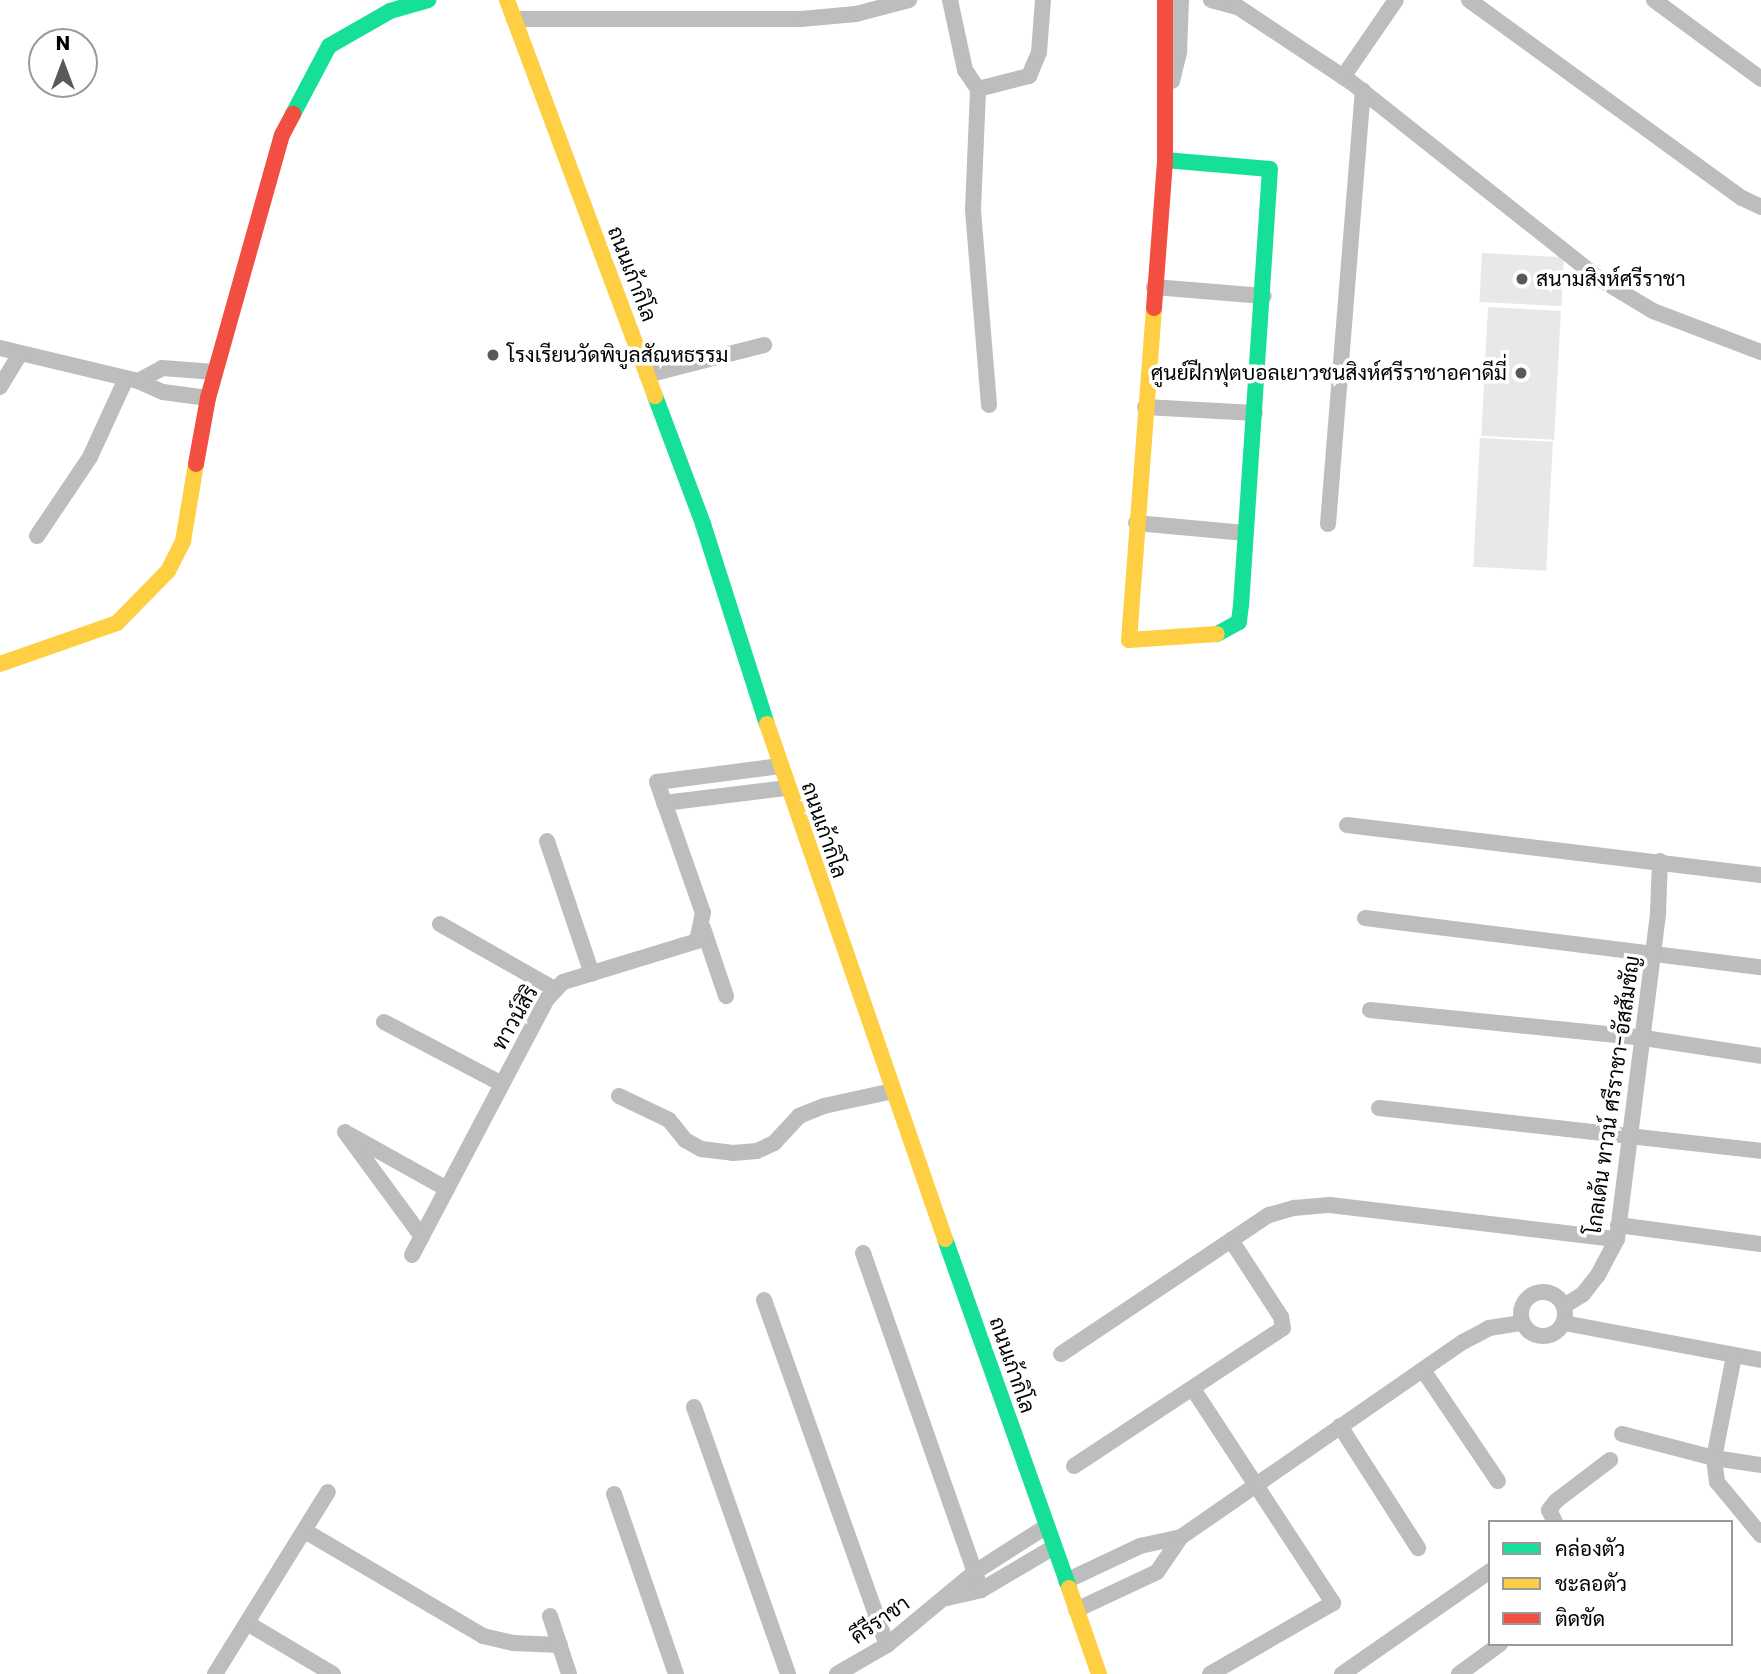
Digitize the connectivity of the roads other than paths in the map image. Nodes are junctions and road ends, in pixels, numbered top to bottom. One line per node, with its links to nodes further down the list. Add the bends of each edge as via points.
1 (428, 0): 26 (street, via 390,11 329,46 282,135)
2 (507, 0): 12 (street, ถนนเก้ากิโล)
3 (909, 0): 12 (street, via 856,14 801,19)
4 (950, 0): 15 (street, via 965,70)
5 (1043, 0): 15 (street, via 1039,52 1029,76)
6 (1165, 0): 17 (street)
7 (1181, 0): 17 (street, via 1179,52)
8 (1211, 0): 13 (street, via 1238,7)
9 (1396, 0): 13 (street)
10 (1469, 0): 19 (street)
11 (1654, 0): 14 (street)
12 (514, 19): 27 (street, ถนนเก้ากิโล)
13 (1343, 77): 16 (street)
14 (1761, 79)
15 (978, 89): 31 (street, via 973,210)
16 (1363, 90): 24 (street, via 1598,278 1653,311); 35 (street)
17 (1168, 98): 18 (street)
18 (1165, 160): 20 (street); 21 (street, via 1270,169)
19 (1759, 201)
20 (1154, 287): 21 (street); 32 (street)
21 (1264, 296): 33 (street)
22 (764, 345): 27 (street)
23 (0, 348): 25 (street)
24 (1761, 352)
25 (19, 355): 28 (street); 29 (street)
26 (215, 372): 28 (street, via 162,368); 30 (street)
27 (648, 375): 39 (street, ถนนเก้ากิโล, via 703,524)
28 (131, 381): 30 (street, via 163,392); 37 (street, via 90,457)
29 (0, 387)
30 (208, 398): 38 (street, via 183,541 168,571 117,623)
31 (989, 405)
32 (1145, 407): 33 (street); 34 (street)
33 (1255, 414): 36 (street)
34 (1136, 523): 36 (street); 36 (street, via 1129,640 1224,634 1235,629)
35 (1328, 524)
36 (1246, 533)
37 (37, 537)
38 (0, 664)
39 (780, 766): 40 (street, ถนนเก้ากิโล); 41 (street, via 657,782)
40 (787, 788): 41 (street); 59 (street, ถนนเก้ากิโล)
41 (664, 803): 48 (street, via 703,913)
42 (1347, 825): 44 (street)
43 (547, 841): 51 (street)
44 (1660, 861): 45 (street); 49 (street, โกลเด้น ทาวน์ ศรีราชา-อัสสัมชัญ)
45 (1761, 875)
46 (1365, 918): 49 (street)
47 (440, 924): 52 (street)
48 (703, 928): 51 (street, ทาวน์สิริ, via 696,941 684,946); 53 (street)
49 (1654, 954): 50 (street); 56 (street, โกลเด้น ทาวน์ ศรีราชา-อัสสัมชัญ)
50 (1761, 967)
51 (592, 974): 52 (street, ทาวน์สิริ, via 563,982)
52 (556, 989): 58 (street, ทาวน์สิริ)
53 (726, 996)
54 (1370, 1010): 56 (street)
55 (384, 1022): 58 (street)
56 (1644, 1038): 57 (street); 62 (street, โกลเด้น ทาวน์ ศรีราชา-อัสสัมชัญ)
57 (1761, 1056)
58 (502, 1084): 64 (street, ทาวน์สิริ)
59 (893, 1091): 60 (street, via 824,1106 800,1116 774,1143 757,1151 733,1153 701,1149 685,1140 669,1120); 92 (street, ถนนเก้ากิโล)
60 (619, 1096)
61 (1379, 1108): 62 (street)
62 (1630, 1136): 63 (street); 65 (street, โกลเด้น ทาวน์ ศรีราชา-อัสสัมชัญ)
63 (1761, 1151)
64 (447, 1189): 66 (street, ทาวน์สิริ); 66 (street, via 345,1132)
65 (1618, 1232): 67 (street, via 1312,1204 1269,1215); 68 (street); 72 (street, โกลเด้น ทาวน์ ศรีราชา-อัสสัมชัญ, via 1598,1275 1583,1294)
66 (422, 1237): 70 (street, ทาวน์สิริ)
67 (1231, 1240): 75 (street); 79 (street, via 1281,1317 1283,1328)
68 (1761, 1244)
69 (863, 1253): 98 (street)
70 (412, 1255)
71 (764, 1300): 107 (street)
72 (1564, 1306): 73 (street, via 1550,1293 1530,1296 1520,1313); 74 (street)
73 (1522, 1323): 74 (street, via 1528,1331 1547,1337); 78 (street, via 1489,1328)
74 (1564, 1323): 76 (street)
75 (1061, 1354)
76 (1734, 1356): 77 (street); 83 (street)
77 (1761, 1360)
78 (1423, 1370): 81 (street); 87 (street)
79 (1193, 1389): 86 (street); 88 (street)
80 (694, 1407): 113 (street)
81 (1340, 1426): 88 (street); 97 (street)
82 (1622, 1434): 83 (street)
83 (1714, 1458): 85 (street); 94 (street, via 1717,1482)
84 (1610, 1460): 91 (street, via 1550,1508)
85 (1761, 1465)
86 (1074, 1466)
87 (1498, 1481)
88 (1253, 1485): 95 (street); 116 (street, via 1333,1603)
89 (328, 1492): 93 (street)
90 (614, 1494): 112 (street)
91 (1554, 1520)
92 (1047, 1526): 96 (street, ถนนเก้ากิโล); 98 (street, คีรีราชา)
93 (305, 1531): 105 (street); 106 (street, via 482,1636)
94 (1761, 1535)
95 (1181, 1537): 100 (street, via 1140,1546); 103 (street, via 1157,1572)
96 (1054, 1547): 100 (street, ถนนเก้ากิโล); 101 (street, คีรีราชา)
97 (1418, 1548)
98 (975, 1572): 101 (street); 102 (street, คีรีราชา)
99 (1488, 1572): 117 (street)
100 (1066, 1581): 103 (street, ถนนเก้ากิโล)
101 (981, 1590): 102 (street, คีรีราชา)
102 (945, 1598): 107 (street, คีรีราชา)
103 (1076, 1610): 115 (street, ถนนเก้ากิโล)
104 (550, 1616): 106 (street)
105 (247, 1623): 109 (street); 110 (street)
106 (560, 1645): 111 (street)
107 (887, 1645): 114 (street, คีรีราชา)
108 (1497, 1646): 118 (street)
109 (215, 1674)
110 (333, 1674)
111 (569, 1674)
112 (676, 1674)
113 (788, 1674)
114 (837, 1674)
115 (1099, 1674)
116 (1210, 1674)
117 (1342, 1674)
118 (1459, 1674)

